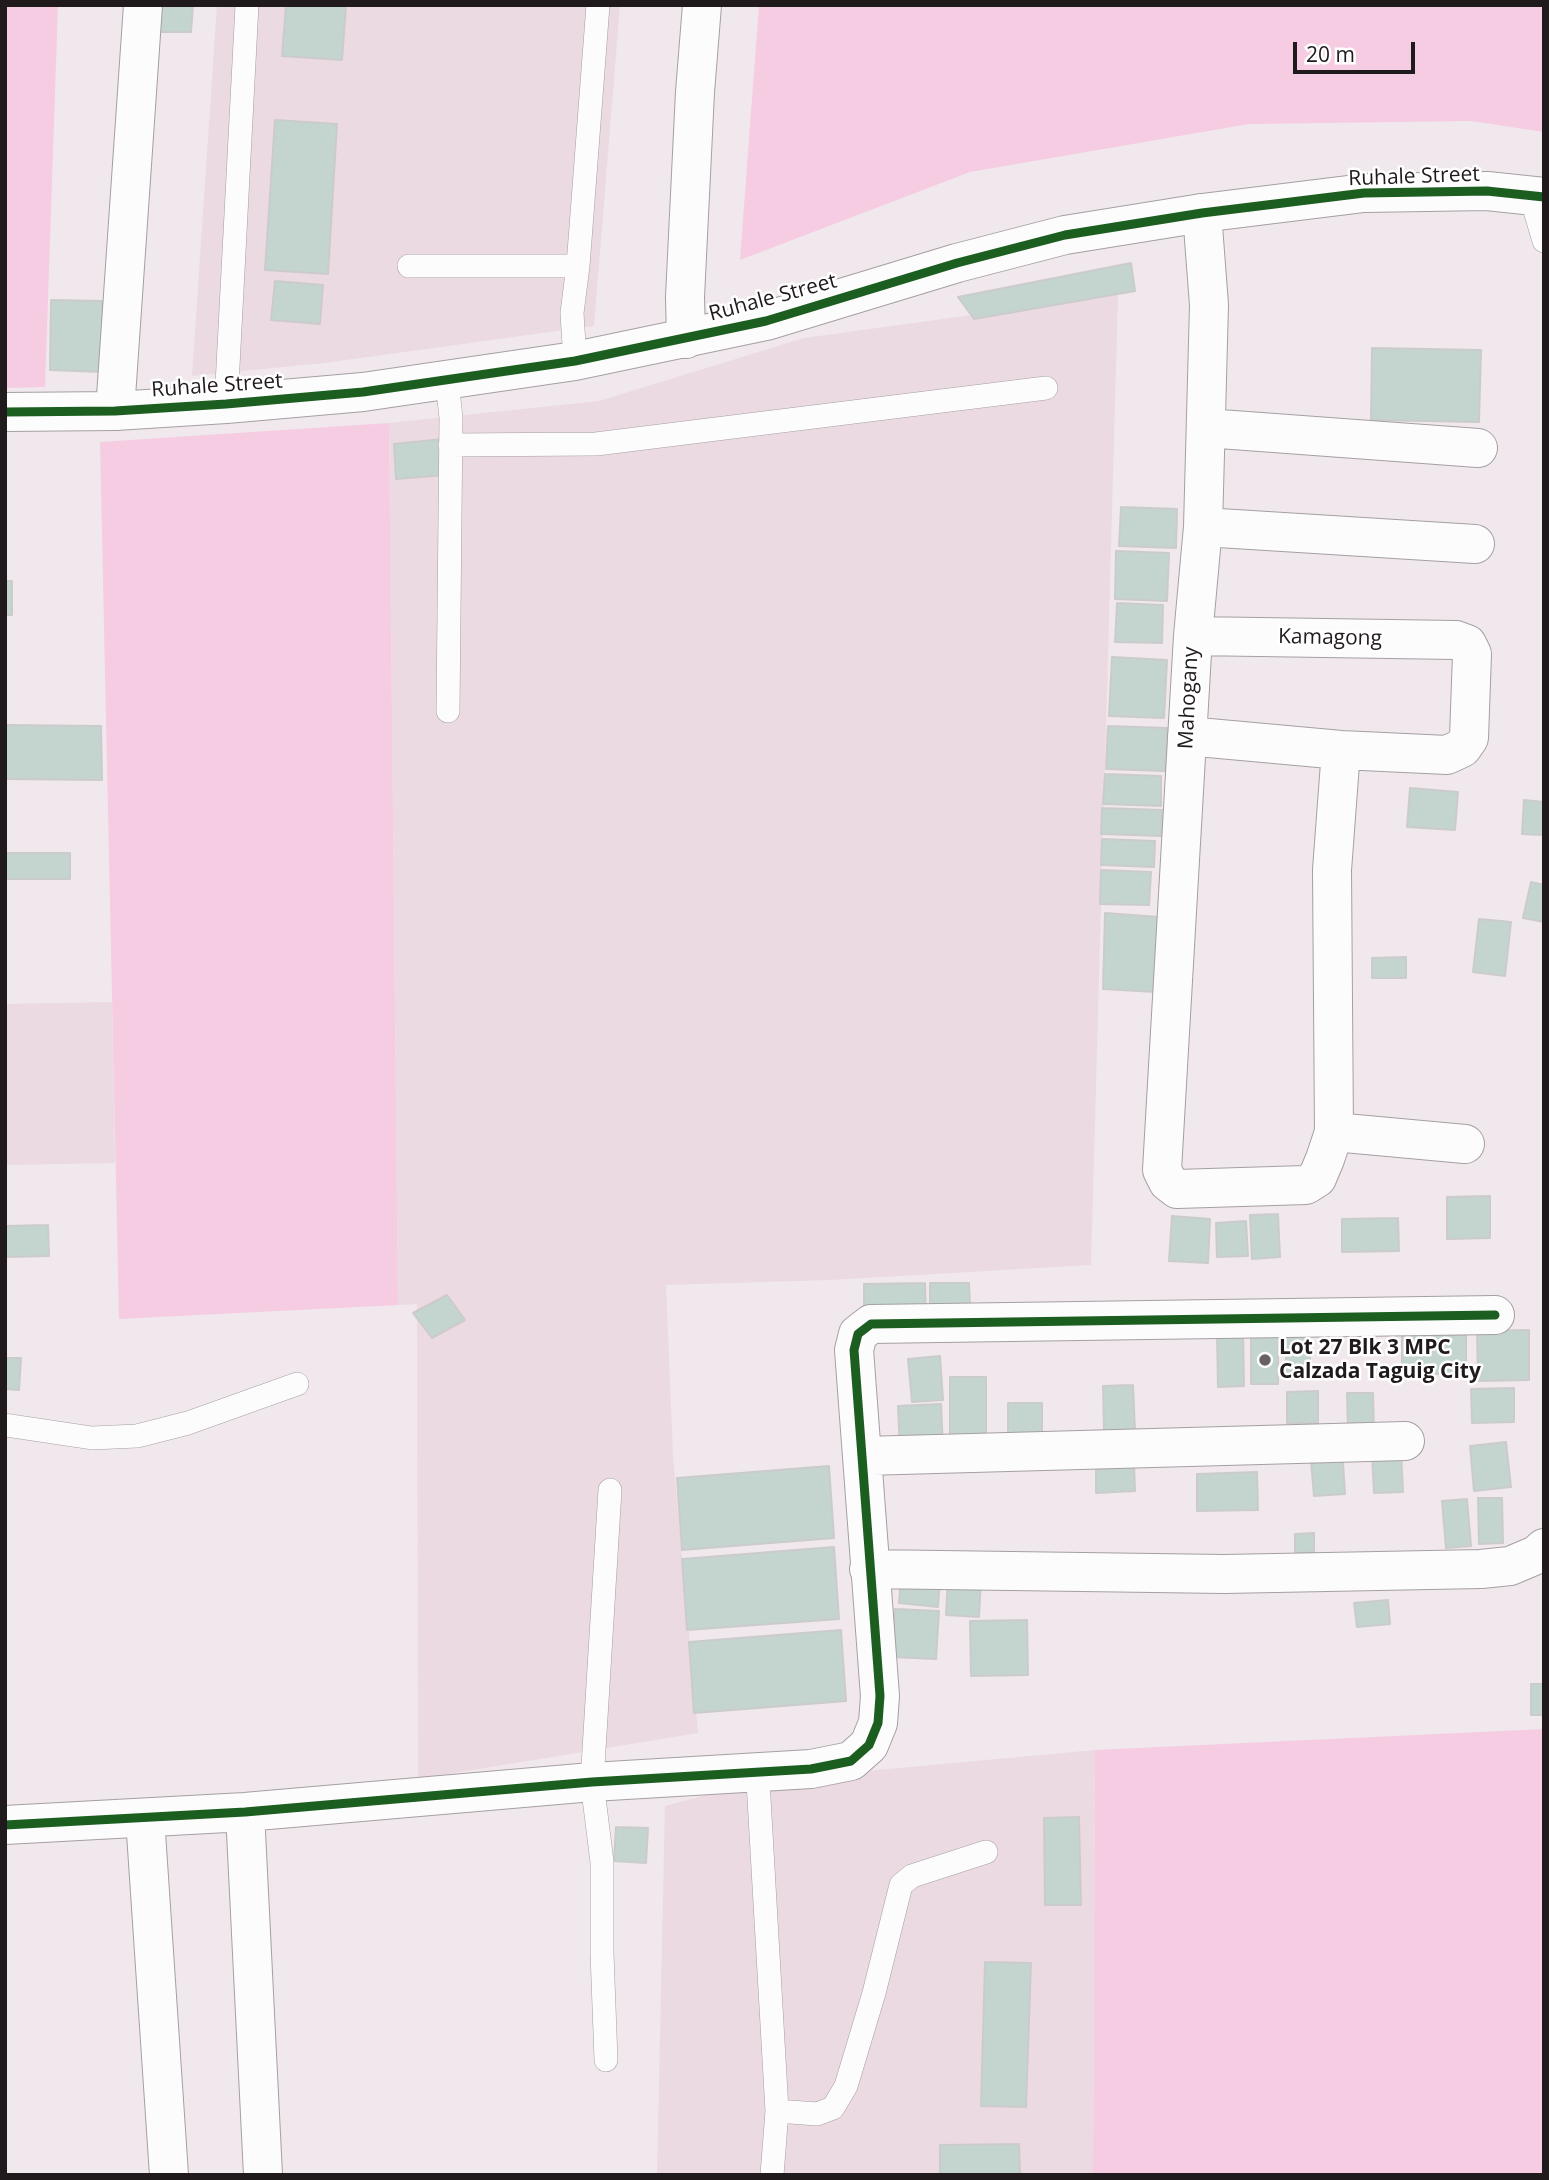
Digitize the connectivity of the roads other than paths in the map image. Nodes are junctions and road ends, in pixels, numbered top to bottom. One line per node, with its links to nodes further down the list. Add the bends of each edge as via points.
1 (143, 5): 15 (street)
2 (247, 5): 14 (lane)
3 (598, 5): 9 (lane)
4 (702, 5): 10 (street)
5 (1537, 197): 6 (street, Ruhale Street, via 1487,191 1364,193); 7 (lane)
6 (1202, 213): 10 (street, Ruhale Street, via 1065,235 766,321); 17 (street, Mahogany, via 1209,305)
7 (1544, 241)
8 (410, 266): 9 (lane)
9 (578, 266): 11 (lane, via 572,313)
10 (686, 339): 11 (street, Ruhale Street)
11 (575, 361): 12 (street, Ruhale Street)
12 (447, 381): 14 (street, Ruhale Street); 18 (lane)
13 (1046, 388): 18 (lane, via 596,444)
14 (226, 404): 15 (street, Ruhale Street)
15 (115, 411): 16 (street, Ruhale Street)
16 (5, 412)
17 (1206, 428): 19 (street); 20 (street, Mahogany)
18 (450, 445): 23 (lane)
19 (1478, 448)
20 (1203, 527): 21 (street); 22 (street, Mahogany)
21 (1475, 544)
22 (1193, 636): 24 (street, Mahogany); 25 (street, Kamagong, via 1456,640 1467,644 1472,654 1469,738 1462,748 1447,755)
23 (448, 711)
24 (1187, 736): 25 (street); 26 (street, Mahogany, via 1162,1170 1177,1189 1306,1185 1317,1178)
25 (1341, 750): 26 (street, via 1332,870)
26 (1334, 1132): 27 (street)
27 (1465, 1144)
28 (1495, 1315): 32 (street, via 871,1324 858,1334 854,1350)
29 (297, 1384): 30 (lane, via 137,1436 92,1438)
30 (5, 1425)
31 (1405, 1441): 32 (street)
32 (864, 1456): 35 (street)
33 (610, 1490): 37 (lane)
34 (1544, 1548): 35 (street, via 1510,1566 1482,1569 1224,1574)
35 (869, 1569): 36 (street, via 880,1696 878,1723 869,1745 851,1761 811,1769)
36 (763, 1770): 37 (street); 43 (lane, via 758,1780)
37 (592, 1782): 38 (street); 42 (lane, via 602,1862)
38 (245, 1812): 39 (street); 45 (street)
39 (145, 1818): 40 (street); 44 (street)
40 (5, 1825)
41 (986, 1852): 43 (lane, via 912,1876 901,1885 846,2086 833,2108 817,2114)
42 (606, 2060)
43 (777, 2111): 46 (lane)
44 (169, 2175)
45 (263, 2175)
46 (772, 2175)

